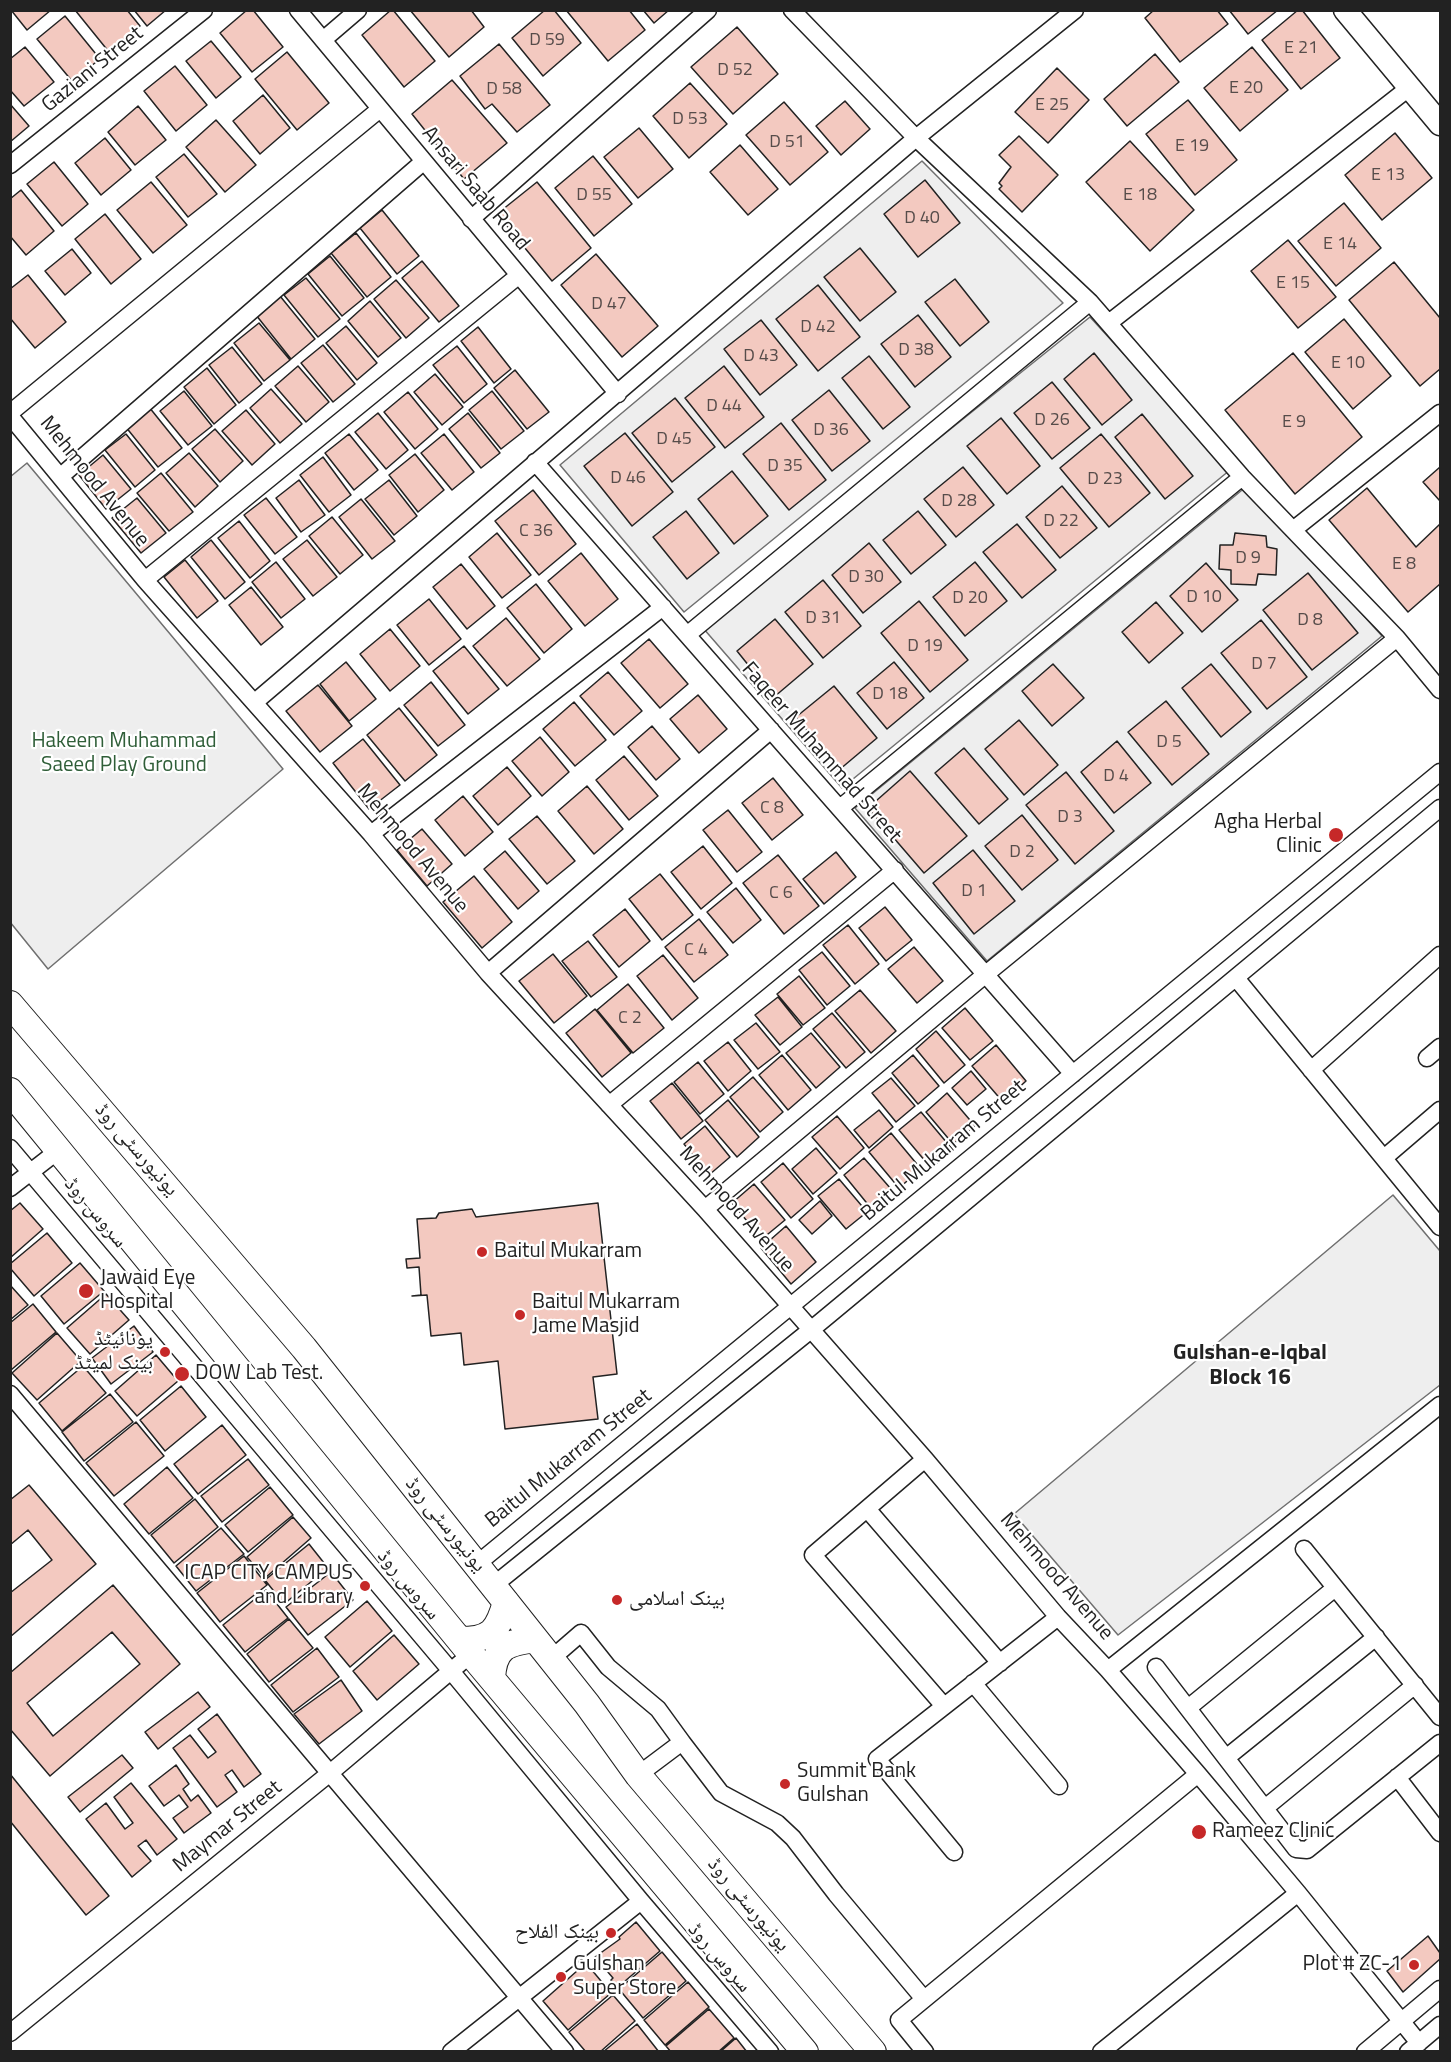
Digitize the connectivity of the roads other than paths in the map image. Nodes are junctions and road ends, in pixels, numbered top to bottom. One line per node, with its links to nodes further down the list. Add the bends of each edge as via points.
1 (204, 10): 14 (street, Gaziani Street)
2 (298, 10): 8 (street, Ansari Saab Road)
3 (358, 10): 8 (street)
4 (708, 10): 15 (street)
5 (792, 10): 12 (street)
6 (1075, 10): 12 (street)
7 (1345, 10): 9 (street)
8 (323, 40): 10 (street, Ansari Saab Road)
9 (1410, 87): 11 (street); 18 (street)
10 (380, 109): 13 (street, Ansari Saab Road); 21 (street)
11 (1440, 124)
12 (916, 138): 17 (street); 19 (street)
13 (423, 162): 15 (street, Ansari Saab Road); 23 (street)
14 (10, 165)
15 (471, 219): 16 (street, Ansari Saab Road)
16 (518, 276): 19 (street, Ansari Saab Road); 26 (street)
17 (1090, 302): 18 (street); 28 (street)
18 (1110, 322): 24 (street)
19 (618, 394): 22 (street)
20 (1440, 413): 25 (street)
21 (10, 414): 23 (street, Mehmood Avenue)
22 (535, 462): 27 (street, Faqeer Muhammad Street); 31 (street)
23 (61, 476): 26 (street, Mehmood Avenue)
24 (1242, 477): 25 (street); 34 (street)
25 (1293, 530): 29 (street)
26 (145, 580): 31 (street, Mehmood Avenue)
27 (663, 607): 28 (street, Faqeer Muhammad Street); 36 (street)
28 (687, 635): 32 (street, Faqeer Muhammad Street)
29 (1397, 638): 30 (street); 40 (street)
30 (1440, 690)
31 (255, 702): 36 (street, Mehmood Avenue)
32 (771, 730): 34 (street, Faqeer Muhammad Street); 39 (street)
33 (1438, 778): 46 (street, Baitul Mukarram Street)
34 (840, 808): 37 (street, Faqeer Muhammad Street)
35 (1440, 808): 41 (street)
36 (371, 834): 39 (street, Mehmood Avenue)
37 (895, 870): 40 (street, Faqeer Muhammad Street); 48 (street)
38 (1440, 955): 45 (street)
39 (488, 973): 48 (street, Mehmood Avenue)
40 (986, 974): 46 (street, Faqeer Muhammad Street); 55 (street)
41 (1236, 978): 45 (street); 58 (street)
42 (10, 1004): 64 (main road, یونیورسٹی روڈ, via 304,1348)
43 (1440, 1047): 44 (street)
44 (1427, 1058)
45 (1311, 1070): 52 (street)
46 (1073, 1074): 57 (street, Baitul Mukarram Street)
47 (10, 1091): 51 (main road)
48 (609, 1105): 55 (street, Mehmood Avenue)
49 (1440, 1110): 52 (street)
50 (10, 1148): 53 (street, سروس روڈ)
51 (60, 1150): 53 (street); 70 (main road)
52 (1384, 1158): 56 (street)
53 (30, 1172): 54 (street); 75 (street, سروس روڈ)
54 (10, 1188)
55 (705, 1209): 57 (street, Mehmood Avenue)
56 (1440, 1227)
57 (792, 1306): 58 (street, Mehmood Avenue); 64 (street, Baitul Mukarram Street)
58 (812, 1329): 61 (street, Mehmood Avenue); 66 (street)
59 (10, 1394): 85 (street)
60 (1440, 1405): 74 (street)
61 (925, 1459): 62 (street); 67 (street, Mehmood Avenue)
62 (868, 1510): 72 (street); 79 (street, via 813,1556)
63 (1304, 1549): 65 (street)
64 (477, 1564): 66 (main road, یونیورسٹی روڈ)
65 (1335, 1588): 68 (street); 80 (street)
66 (500, 1594): 69 (main road, یونیورسٹی روڈ); 70 (main road, via 501,1621 490,1633)
67 (1058, 1617): 72 (street); 74 (street, Mehmood Avenue)
68 (1376, 1637): 78 (street); 84 (street)
69 (535, 1639): 71 (main road, یونیورسٹی روڈ); 76 (main road, via 515,1642 502,1650 493,1660)
70 (466, 1647): 75 (street, Maymar Street); 76 (main road)
71 (551, 1659): 82 (street, via 581,1633 608,1667 658,1709); 87 (main road, یونیورسٹی روڈ)
72 (1000, 1663): 77 (street)
73 (1156, 1667): 80 (street)
74 (1108, 1670): 86 (street, Mehmood Avenue)
75 (451, 1671): 85 (street, Maymar Street); 94 (street, سروس روڈ)
76 (492, 1678): 92 (main road)
77 (973, 1683): 79 (street); 89 (street)
78 (1415, 1685): 81 (street); 90 (street)
79 (944, 1706): 93 (street, via 877,1759)
80 (1188, 1708): 84 (street)
81 (1440, 1717)
82 (682, 1742): 87 (street); 99 (street, via 721,1793 777,1823 793,1838)
83 (1440, 1743): 88 (street)
84 (1226, 1758): 90 (street)
85 (330, 1773): 98 (street); 102 (street, Maymar Street)
86 (1198, 1774): 95 (street, Mehmood Avenue); 99 (street)
87 (638, 1775): 108 (main road, یونیورسٹی روڈ)
88 (1397, 1777): 90 (street, via 1307,1850 1296,1849); 91 (street)
89 (1059, 1786)
90 (1265, 1808)
91 (1440, 1833)
92 (624, 1838): 94 (street); 107 (main road)
93 (954, 1852)
94 (604, 1856): 96 (street, سروس روڈ)
95 (1298, 1893): 100 (street, Mehmood Avenue); 110 (street)
96 (640, 1901): 98 (street); 106 (street, سروس روڈ)
97 (1440, 1989): 100 (street)
98 (520, 1997): 104 (street); 105 (street)
99 (924, 1999): 109 (street, via 899,2020)
100 (1401, 2022): 103 (street, Mehmood Avenue); 111 (street)
101 (1440, 2025): 103 (street)
102 (10, 2033)
103 (1414, 2047)
104 (451, 2052)
105 (565, 2052)
106 (770, 2052)
107 (805, 2052)
108 (873, 2052)
109 (925, 2052)
110 (1101, 2052)
111 (1365, 2052)

